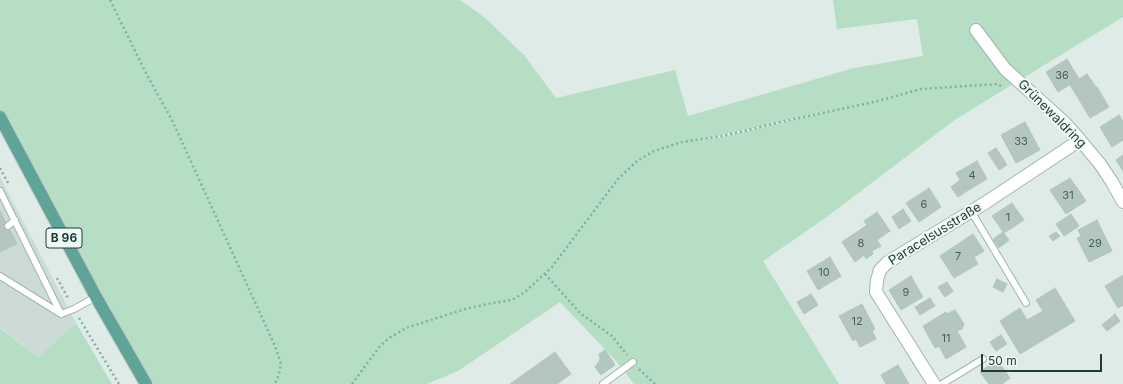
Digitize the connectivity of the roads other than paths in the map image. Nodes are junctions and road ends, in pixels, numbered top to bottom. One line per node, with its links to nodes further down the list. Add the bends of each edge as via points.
1 (976, 30): 3 (street, Grünewaldring, via 1006,69)
2 (0, 118): 10 (main road, B 96)
3 (1080, 140): 5 (street, Grünewaldring, via 1100,164); 6 (street, Paracelsusstraße)
4 (0, 192): 7 (lane)
5 (1123, 202)
6 (971, 211): 11 (lane); 17 (street, Paracelsusstraße, via 888,262 880,270 877,280 876,292)
7 (15, 220): 8 (lane); 12 (lane)
8 (8, 226)
9 (0, 276): 12 (lane)
10 (96, 296): 12 (lane); 15 (main road, B 96)
11 (1026, 302)
12 (61, 314)
13 (983, 359): 18 (lane)
14 (633, 362): 16 (lane)
15 (146, 384)
16 (603, 384)
17 (934, 384)
18 (942, 384)

